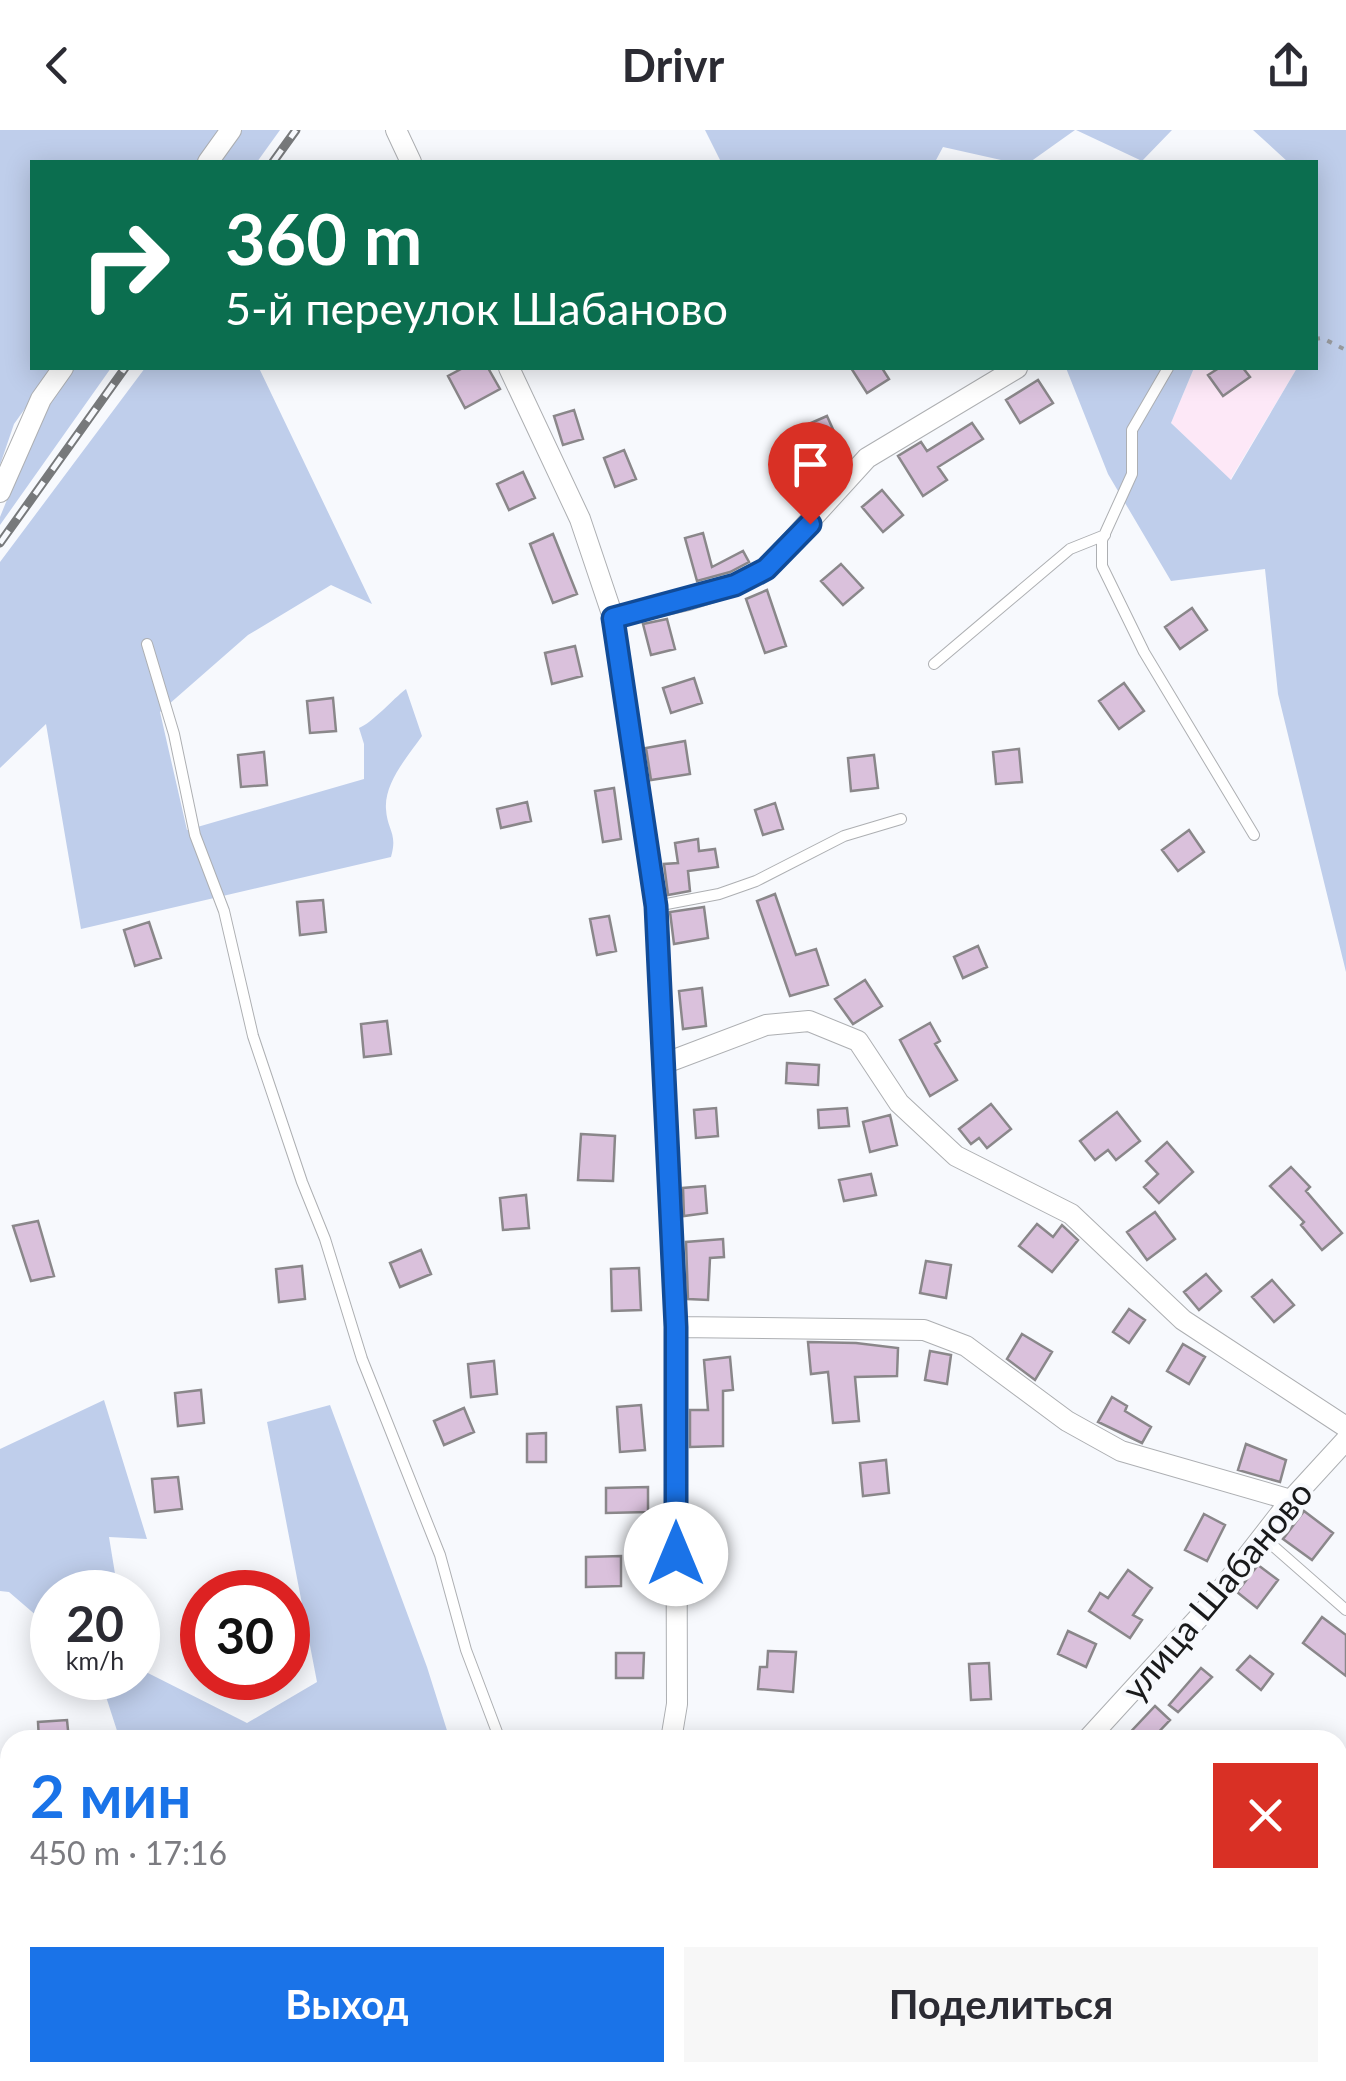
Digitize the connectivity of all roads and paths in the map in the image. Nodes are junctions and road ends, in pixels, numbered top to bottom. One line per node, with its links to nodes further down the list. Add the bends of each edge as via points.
1 (231, 130): 3 (street)
2 (396, 130): 4 (street)
3 (209, 160)
4 (410, 160)
5 (1318, 339): 6 (path)
6 (1346, 350)
7 (62, 370): 11 (street, via 41,398)
8 (510, 370): 13 (street, via 580,518)
9 (1015, 370): 13 (street, via 867,458 766,569 735,585)
10 (1167, 370): 12 (lane, via 1132,430 1132,474)
11 (0, 492)
12 (1104, 536): 15 (lane, via 1070,549); 17 (lane, via 1102,566 1136,635)
13 (613, 618): 18 (street)
14 (147, 644): 26 (lane, via 253,1036)
15 (934, 664)
16 (900, 819): 18 (lane, via 844,836 744,886)
17 (1254, 835)
18 (656, 906): 19 (street)
19 (664, 1064): 20 (street); 21 (street, via 766,1025 810,1021 858,1040 899,1103 956,1156 1071,1214 1183,1320)
20 (676, 1327): 23 (street, via 924,1330 966,1346 1068,1421 1121,1450); 27 (street)
21 (1346, 1426)
22 (1346, 1440): 23 (street, улица Шабаново)
23 (1291, 1500): 24 (street, улица Шабаново)
24 (1264, 1538): 25 (lane); 28 (street, улица Шабаново, via 1204,1614)
25 (1346, 1610)
26 (496, 1730)
27 (672, 1730)
28 (1095, 1730)

